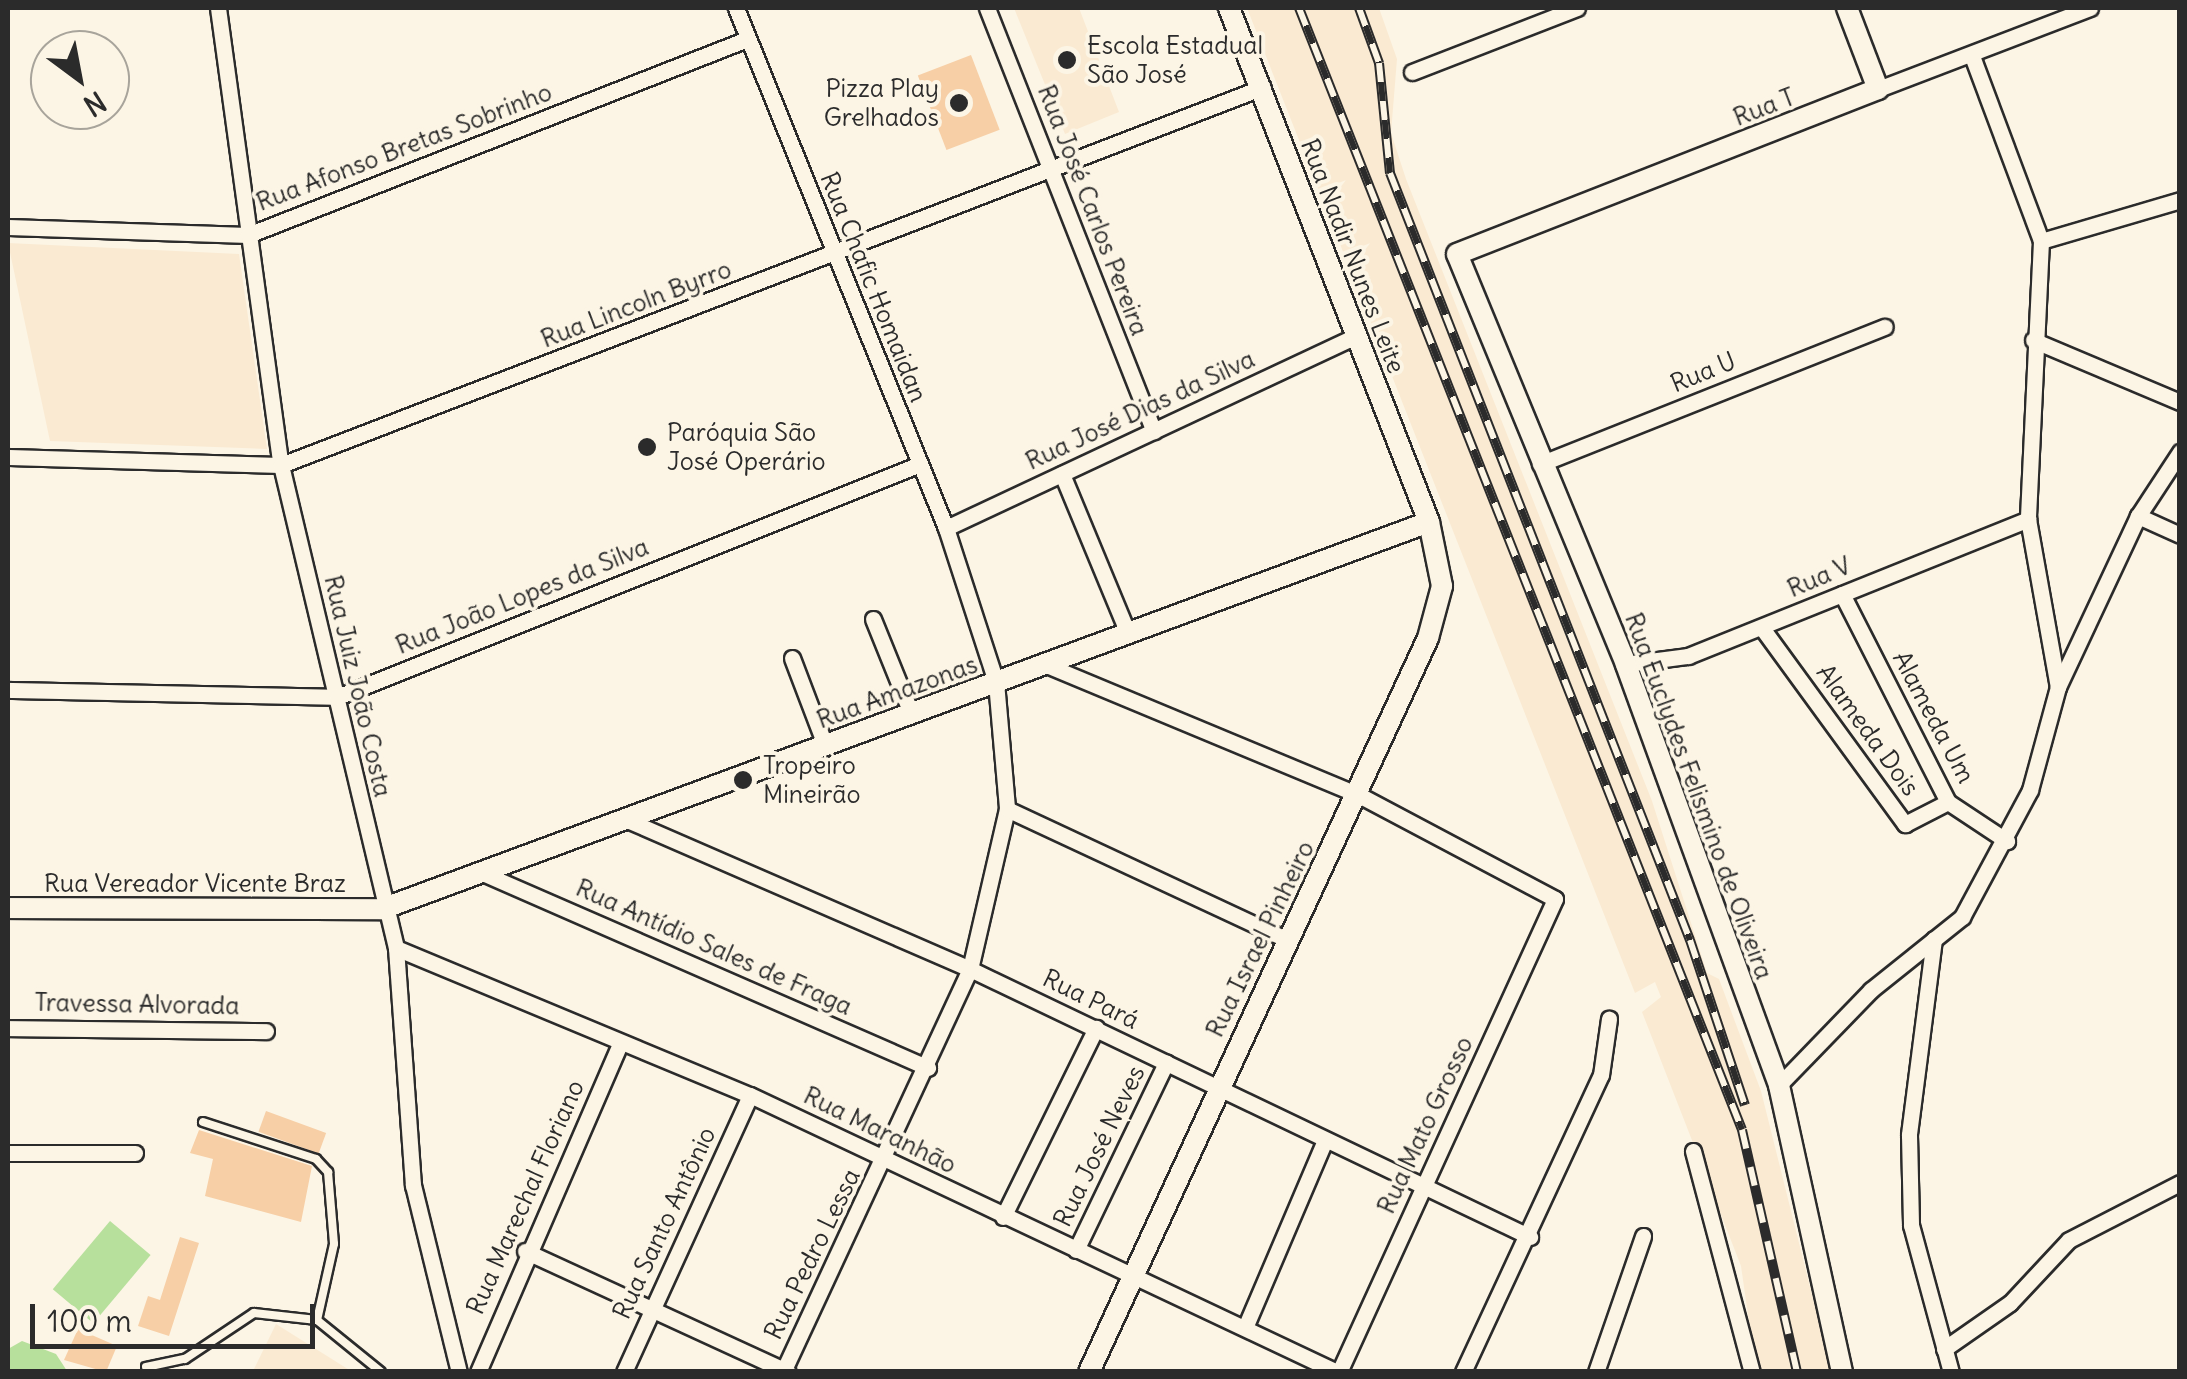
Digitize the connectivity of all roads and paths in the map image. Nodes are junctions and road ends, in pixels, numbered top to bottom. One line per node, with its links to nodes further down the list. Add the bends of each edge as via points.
1 (218, 8): 16 (street, Rua Juiz João Costa)
2 (736, 8): 8 (street, Rua Chafic Homaidan)
3 (987, 8): 13 (street, Rua José Carlos Pereira)
4 (1229, 8): 11 (street, Rua Nadir Nunes Leite)
5 (1577, 8): 10 (street)
6 (1847, 8): 12 (street)
7 (2090, 8): 9 (street, Rua T)
8 (747, 38): 16 (street, Rua Afonso Bretas Sobrinho); 19 (street, Rua Chafic Homaidan)
9 (1972, 56): 12 (street, Rua T); 17 (street)
10 (1412, 72)
11 (1262, 87): 13 (street, Rua Lincoln Byrro); 21 (street, Rua Nadir Nunes Leite)
12 (1878, 89): 18 (street, Rua T)
13 (1051, 170): 19 (street, Rua Lincoln Byrro); 24 (street, Rua José Carlos Pereira)
14 (2180, 200): 17 (street)
15 (8, 227): 16 (street, Rua Afonso Bretas Sobrinho)
16 (248, 235): 29 (street, Rua Juiz João Costa)
17 (2040, 241): 22 (street)
18 (1457, 254): 28 (street, Rua Euclydes Felismino de Oliveira)
19 (834, 256): 27 (street, Rua Chafic Homaidan); 29 (street, Rua Lincoln Byrro)
20 (1884, 327): 28 (street, Rua U)
21 (1356, 336): 24 (street, Rua José Dias da Silva); 33 (street, Rua Nadir Nunes Leite)
22 (2032, 340): 23 (street); 32 (street)
23 (2180, 402)
24 (1154, 431): 30 (street, Rua José Dias da Silva)
25 (2180, 452): 31 (street)
26 (8, 457): 29 (street, Rua Lincoln Byrro)
27 (920, 464): 34 (street, Rua Chafic Homaidan); 46 (street, Rua João Lopes da Silva)
28 (1540, 464): 42 (street, Rua Euclydes Felismino de Oliveira)
29 (282, 466): 46 (street, Rua Juiz João Costa)
30 (1062, 474): 34 (street, Rua José Dias da Silva); 39 (street)
31 (2138, 516): 35 (street); 44 (street)
32 (2028, 519): 36 (street, Rua V); 44 (street)
33 (1429, 522): 39 (street, Rua Amazonas); 49 (street, Rua Israel Pinheiro, via 1442,586)
34 (946, 528): 43 (street, Rua Pedro Lessa)
35 (2180, 536)
36 (1842, 594): 38 (street, Rua V); 50 (street, Alameda Um)
37 (873, 620): 47 (street)
38 (1762, 628): 42 (street, Rua V, via 1688,656); 50 (street, Alameda Dois, via 1905,824)
39 (1128, 633): 41 (street, Rua Amazonas)
40 (792, 658): 48 (street)
41 (1044, 664): 43 (street, Rua Amazonas); 49 (street)
42 (1626, 664): 68 (street, Rua Euclydes Felismino de Oliveira)
43 (996, 682): 47 (street, Rua Amazonas); 51 (street, Rua Pedro Lessa)
44 (2058, 687): 53 (street)
45 (8, 690): 46 (street, Rua João Lopes da Silva)
46 (337, 697): 56 (street, Rua Juiz João Costa)
47 (911, 713): 48 (street, Rua Amazonas)
48 (825, 745): 52 (street, Rua Amazonas)
49 (1357, 794): 58 (street, Rua Israel Pinheiro); 78 (street, Rua Mato Grosso, via 1555,899)
50 (1948, 802): 53 (street, Alameda Um)
51 (1007, 809): 58 (street); 60 (street, Rua Pedro Lessa)
52 (625, 819): 54 (street, Rua Amazonas); 60 (street, Rua Pará)
53 (2006, 841): 57 (street, via 1962,916)
54 (480, 872): 56 (street, Rua Amazonas); 67 (street, Rua Antídio Sales de Fraga)
55 (8, 908): 56 (street, Rua Vereador Vicente Braz)
56 (382, 908): 59 (street, Rua Juiz João Costa)
57 (1934, 939): 68 (street); 88 (street, via 1909,1135 1911,1225)
58 (1288, 940): 69 (street, Rua Israel Pinheiro)
59 (396, 948): 65 (street, Rua Maranhão); 92 (street, Rua Juiz João Costa, via 413,1185)
60 (970, 969): 63 (street, Rua Pará); 67 (street, Rua Pedro Lessa)
61 (1609, 1019): 81 (street, via 1601,1075)
62 (8, 1028): 64 (street, Travessa Alvorada)
63 (1096, 1028): 66 (street, Rua Pará); 79 (street)
64 (266, 1031)
65 (620, 1044): 70 (street, Rua Maranhão); 82 (street, Rua Marechal Floriano)
66 (1166, 1063): 69 (street, Rua Pará); 83 (street, Rua José Neves)
67 (928, 1068): 76 (street, Rua Pedro Lessa)
68 (1779, 1085): 100 (street, Rua Euclydes Felismino de Oliveira)
69 (1215, 1089): 72 (street, Rua Pará); 84 (street, Rua Israel Pinheiro)
70 (750, 1096): 76 (street, Rua Maranhão); 85 (street, Rua Santo Antônio)
71 (203, 1122): 86 (lane, via 316,1160 328,1172 334,1244)
72 (1325, 1140): 78 (street, Rua Pará); 87 (street)
73 (1693, 1151): 99 (street)
74 (8, 1153): 75 (street)
75 (136, 1153)
76 (884, 1160): 79 (street, Rua Maranhão); 90 (street, Rua Pedro Lessa)
77 (2180, 1183): 88 (street, via 2068,1240 2010,1303)
78 (1424, 1187): 81 (street, Rua Pará); 96 (street, Rua Mato Grosso)
79 (1003, 1217): 83 (street, Rua Maranhão)
80 (1643, 1236): 98 (street)
81 (1530, 1237): 97 (street)
82 (525, 1250): 85 (street); 93 (street, Rua Marechal Floriano)
83 (1076, 1250): 84 (street, Rua Maranhão)
84 (1128, 1276): 87 (street, Rua Maranhão); 95 (street, Rua Israel Pinheiro)
85 (652, 1306): 90 (street); 94 (street, Rua Santo Antônio)
86 (317, 1320): 89 (lane, via 254,1313 186,1359); 91 (lane)
87 (1247, 1323): 96 (street, Rua Maranhão)
88 (1944, 1349): 101 (street)
89 (146, 1367)
90 (785, 1371)
91 (381, 1372)
92 (458, 1372)
93 (478, 1372)
94 (624, 1372)
95 (1088, 1372)
96 (1338, 1372)
97 (1464, 1372)
98 (1596, 1372)
99 (1752, 1372)
100 (1842, 1372)
101 (1951, 1372)

